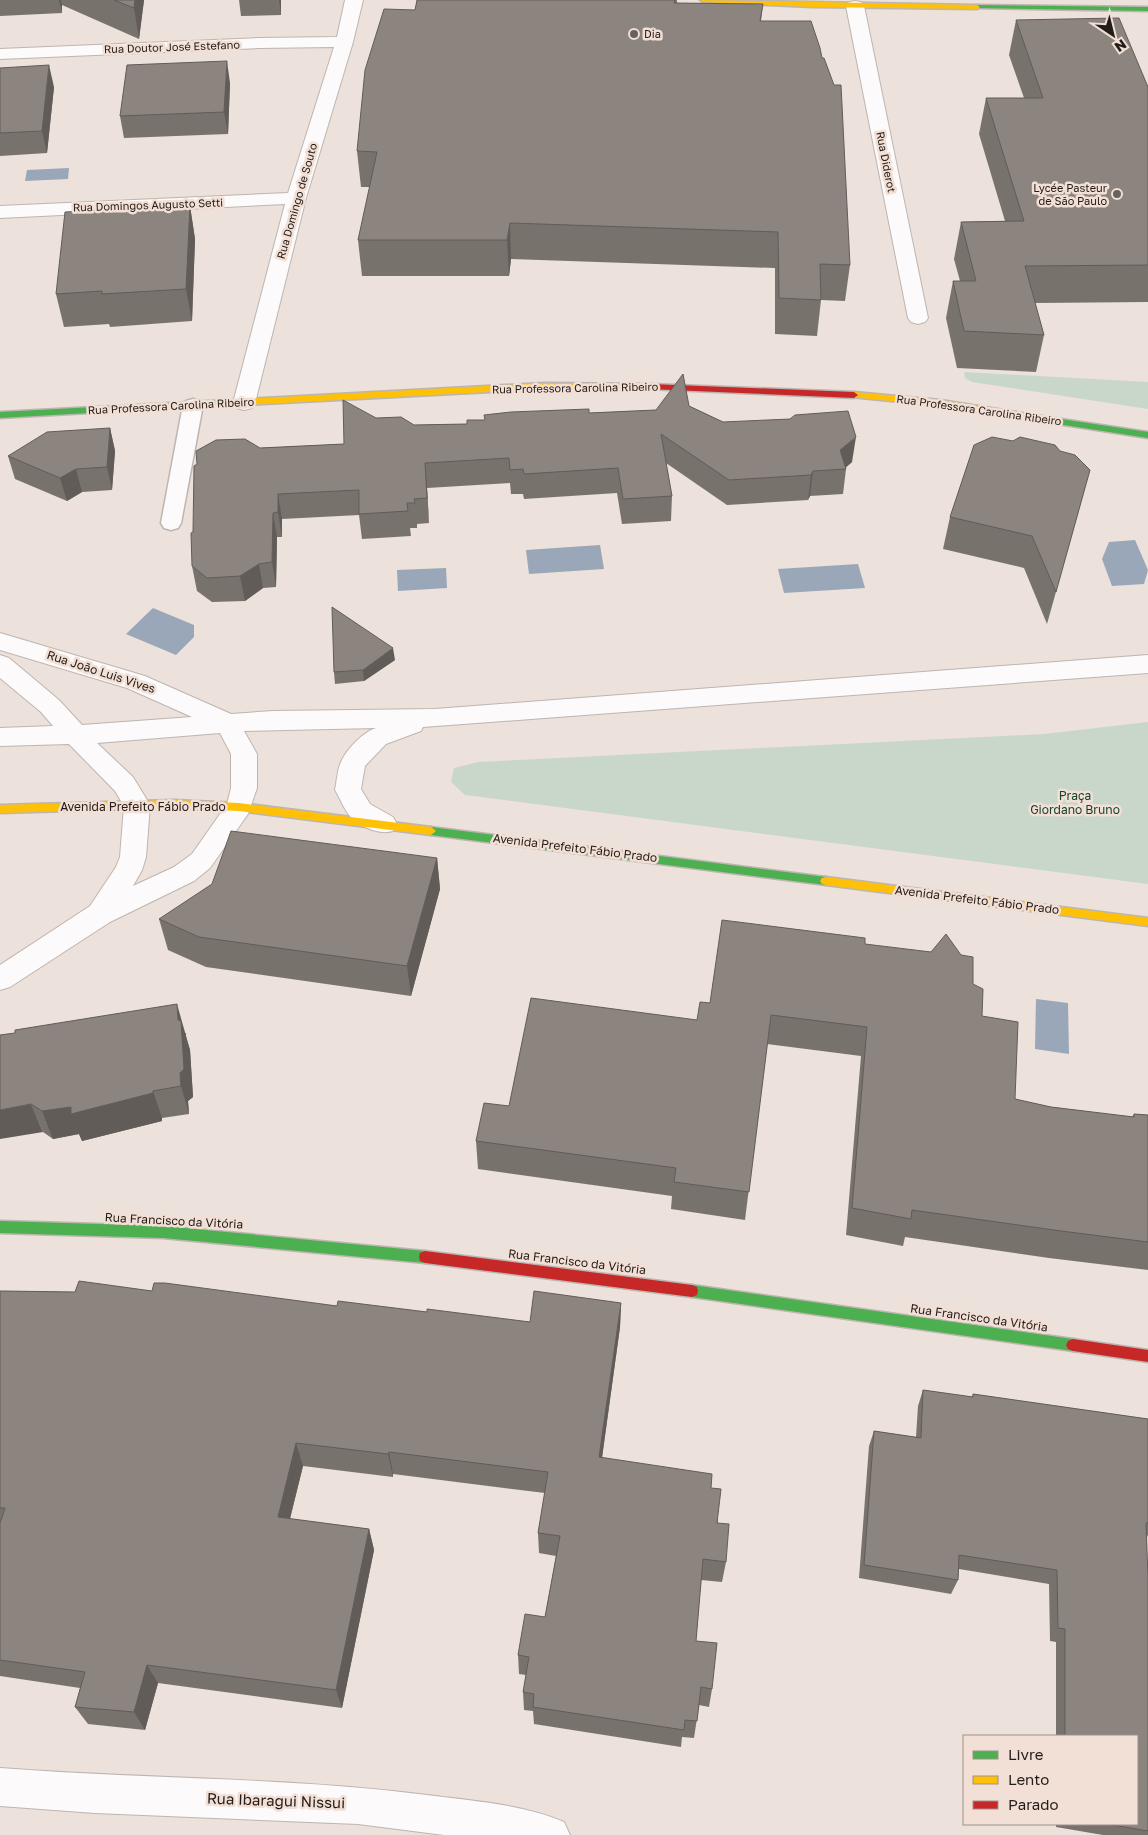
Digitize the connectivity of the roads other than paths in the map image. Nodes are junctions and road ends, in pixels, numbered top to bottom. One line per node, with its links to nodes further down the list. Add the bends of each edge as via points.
1 (354, 0): 5 (street, Rua Domingo de Souto)
2 (703, 0): 3 (street)
3 (855, 6): 4 (street); 9 (street, Rua Diderot)
4 (1148, 9)
5 (344, 42): 6 (street, Rua Doutor José Estefano); 7 (street, Rua Domingo de Souto)
6 (0, 54)
7 (296, 198): 8 (street, Rua Domingos Augusto Setti); 10 (street, Rua Domingo de Souto)
8 (0, 212)
9 (918, 318)
10 (244, 402): 11 (street, Rua Professora Carolina Ribeiro); 13 (street, Rua Professora Carolina Ribeiro, via 545,386 676,386 846,394 940,403)
11 (194, 405): 12 (street, Rua Professora Carolina Ribeiro); 14 (lane)
12 (0, 415)
13 (1148, 435)
14 (172, 523)
15 (0, 641): 19 (street, Rua João Luis Vives, via 136,682)
16 (1148, 664): 18 (street)
17 (4, 677): 20 (street, via 50,706)
18 (435, 718): 19 (street, via 319,718); 25 (street, via 377,737 353,763 348,790 361,811)
19 (227, 723): 20 (street); 23 (street, via 244,754 244,788)
20 (77, 735): 21 (street); 22 (street, via 124,784)
21 (0, 736)
22 (137, 805): 23 (street, Avenida Prefeito Fábio Prado); 24 (street, Avenida Prefeito Fábio Prado); 26 (street, via 129,870)
23 (239, 806): 25 (street, Avenida Prefeito Fábio Prado); 26 (street, via 201,861 184,874)
24 (0, 809)
25 (384, 824): 27 (street, Avenida Prefeito Fábio Prado)
26 (100, 914): 28 (street)
27 (1148, 922)
28 (0, 979)
29 (0, 1227): 30 (street, Rua Francisco da Vitória, via 183,1233 346,1249 632,1283)
30 (1148, 1356)
31 (0, 1787): 32 (street, Rua Ibaragui Nissui, via 358,1805 490,1822)
32 (550, 1835)

